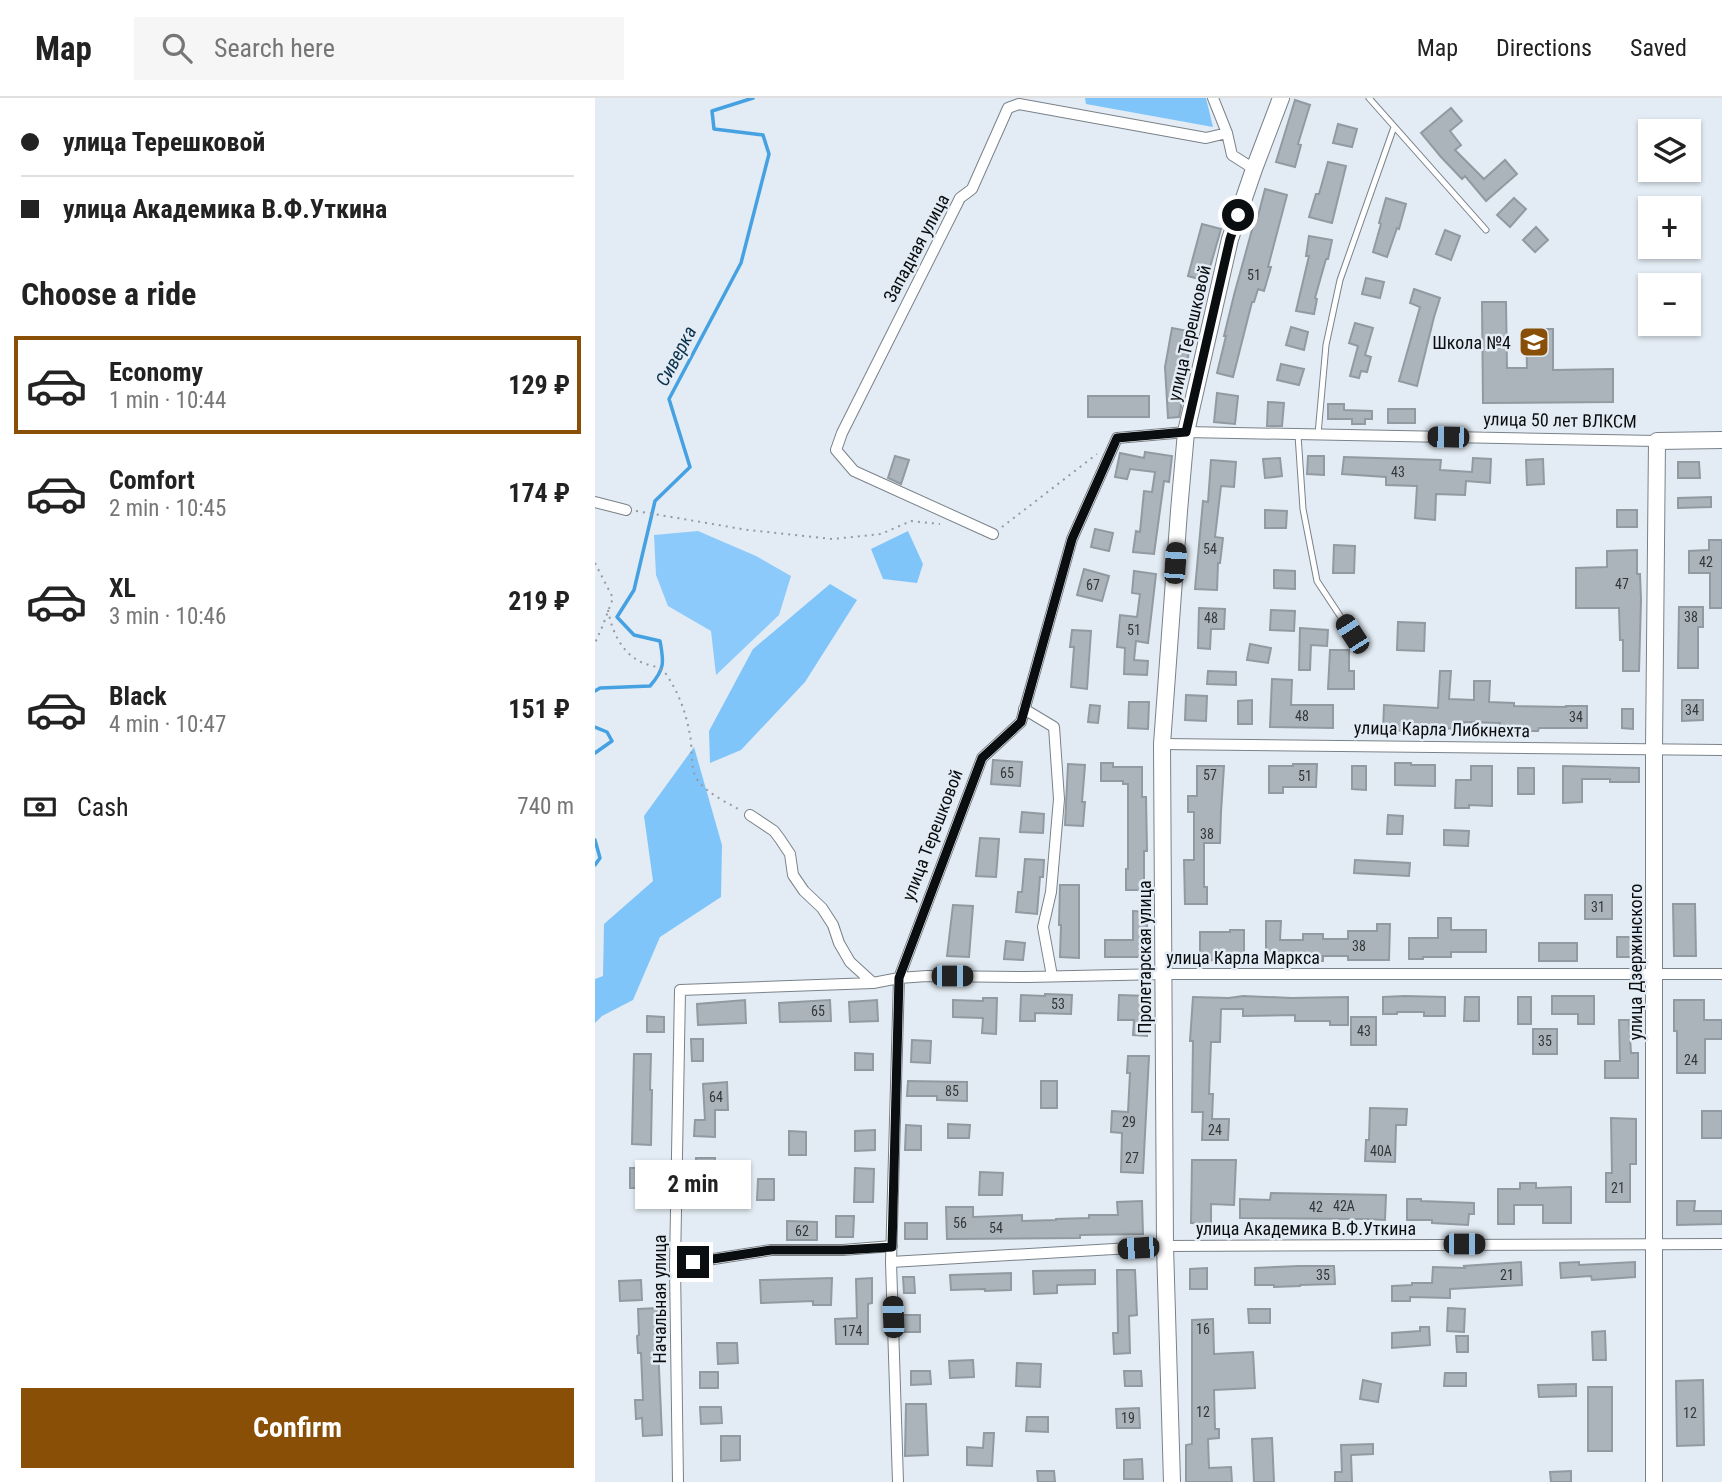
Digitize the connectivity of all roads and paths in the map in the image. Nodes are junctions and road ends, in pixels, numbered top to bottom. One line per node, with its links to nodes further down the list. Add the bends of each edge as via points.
1 (1213, 98): 5 (street)
2 (1281, 98): 6 (main road, улица Терешковой)
3 (1369, 98): 4 (lane)
4 (1394, 127): 7 (lane); 10 (lane, via 1340,281 1327,345)
5 (1227, 133): 6 (street, via 1232,155); 17 (street, Западная улица, via 1206,138 1020,104 1008,108 972,189 960,198 837,450 854,471)
6 (1254, 169): 8 (main road, улица Терешковой, via 1230,239)
7 (1486, 230)
8 (1186, 432): 9 (street, улица 50 лет ВЛКСМ); 22 (street, улица Терешковой, via 1117,438 1072,539); 23 (main road, Пролетарская улица)
9 (1298, 433): 10 (street, улица 50 лет ВЛКСМ); 20 (lane, via 1303,509 1317,581)
10 (1318, 434): 12 (street, улица 50 лет ВЛКСМ)
11 (1722, 440): 12 (main road, улица 50 лет ВЛКСМ)
12 (1657, 441): 24 (main road, улица Дзержинского)
13 (1097, 454): 17 (path)
14 (595, 502): 15 (street)
15 (626, 510): 16 (path, via 833,539 881,534 911,521)
16 (949, 525)
17 (993, 534)
18 (595, 563): 19 (path, via 613,598)
19 (608, 610): 21 (path); 26 (path, via 620,644 641,662 664,671 680,698 697,778 710,792)
20 (1352, 634)
21 (595, 643)
22 (1024, 709): 30 (street, via 1054,727 1059,799 1051,892 1043,927); 31 (street, улица Терешковой, via 1021,722 982,758)
23 (1161, 744): 24 (street, улица Карла Либкнехта); 27 (main road, Пролетарская улица)
24 (1654, 750): 25 (street, улица Карла Либкнехта); 29 (main road, улица Дзержинского)
25 (1722, 750)
26 (750, 815): 32 (street, via 781,839 790,854 793,875 822,908 851,962)
27 (1164, 974): 29 (street, улица Карла Маркса); 30 (street, улица Карла Маркса); 36 (main road, Пролетарская улица)
28 (1722, 974): 29 (street, улица Карла Маркса)
29 (1655, 975): 34 (main road, улица Дзержинского)
30 (1052, 976): 31 (street, улица Карла Маркса)
31 (899, 978): 32 (street, улица Карла Маркса); 37 (street, улица Терешковой)
32 (873, 983): 33 (street, улица Карла Маркса)
33 (680, 990): 39 (street, Начальная улица)
34 (1654, 1243): 35 (street, улица Академика В.Ф.Уткина); 36 (street, улица Академика В.Ф.Уткина); 43 (main road, улица Дзержинского)
35 (1722, 1244)
36 (1165, 1246): 38 (street, улица Академика В.Ф.Уткина); 42 (main road, Пролетарская улица)
37 (892, 1247): 38 (street, улица Терешковой); 39 (street, via 771,1250)
38 (891, 1262): 41 (street, улица Терешковой)
39 (675, 1265): 40 (street, Начальная улица)
40 (678, 1482)
41 (898, 1482)
42 (1172, 1482)
43 (1654, 1482)

